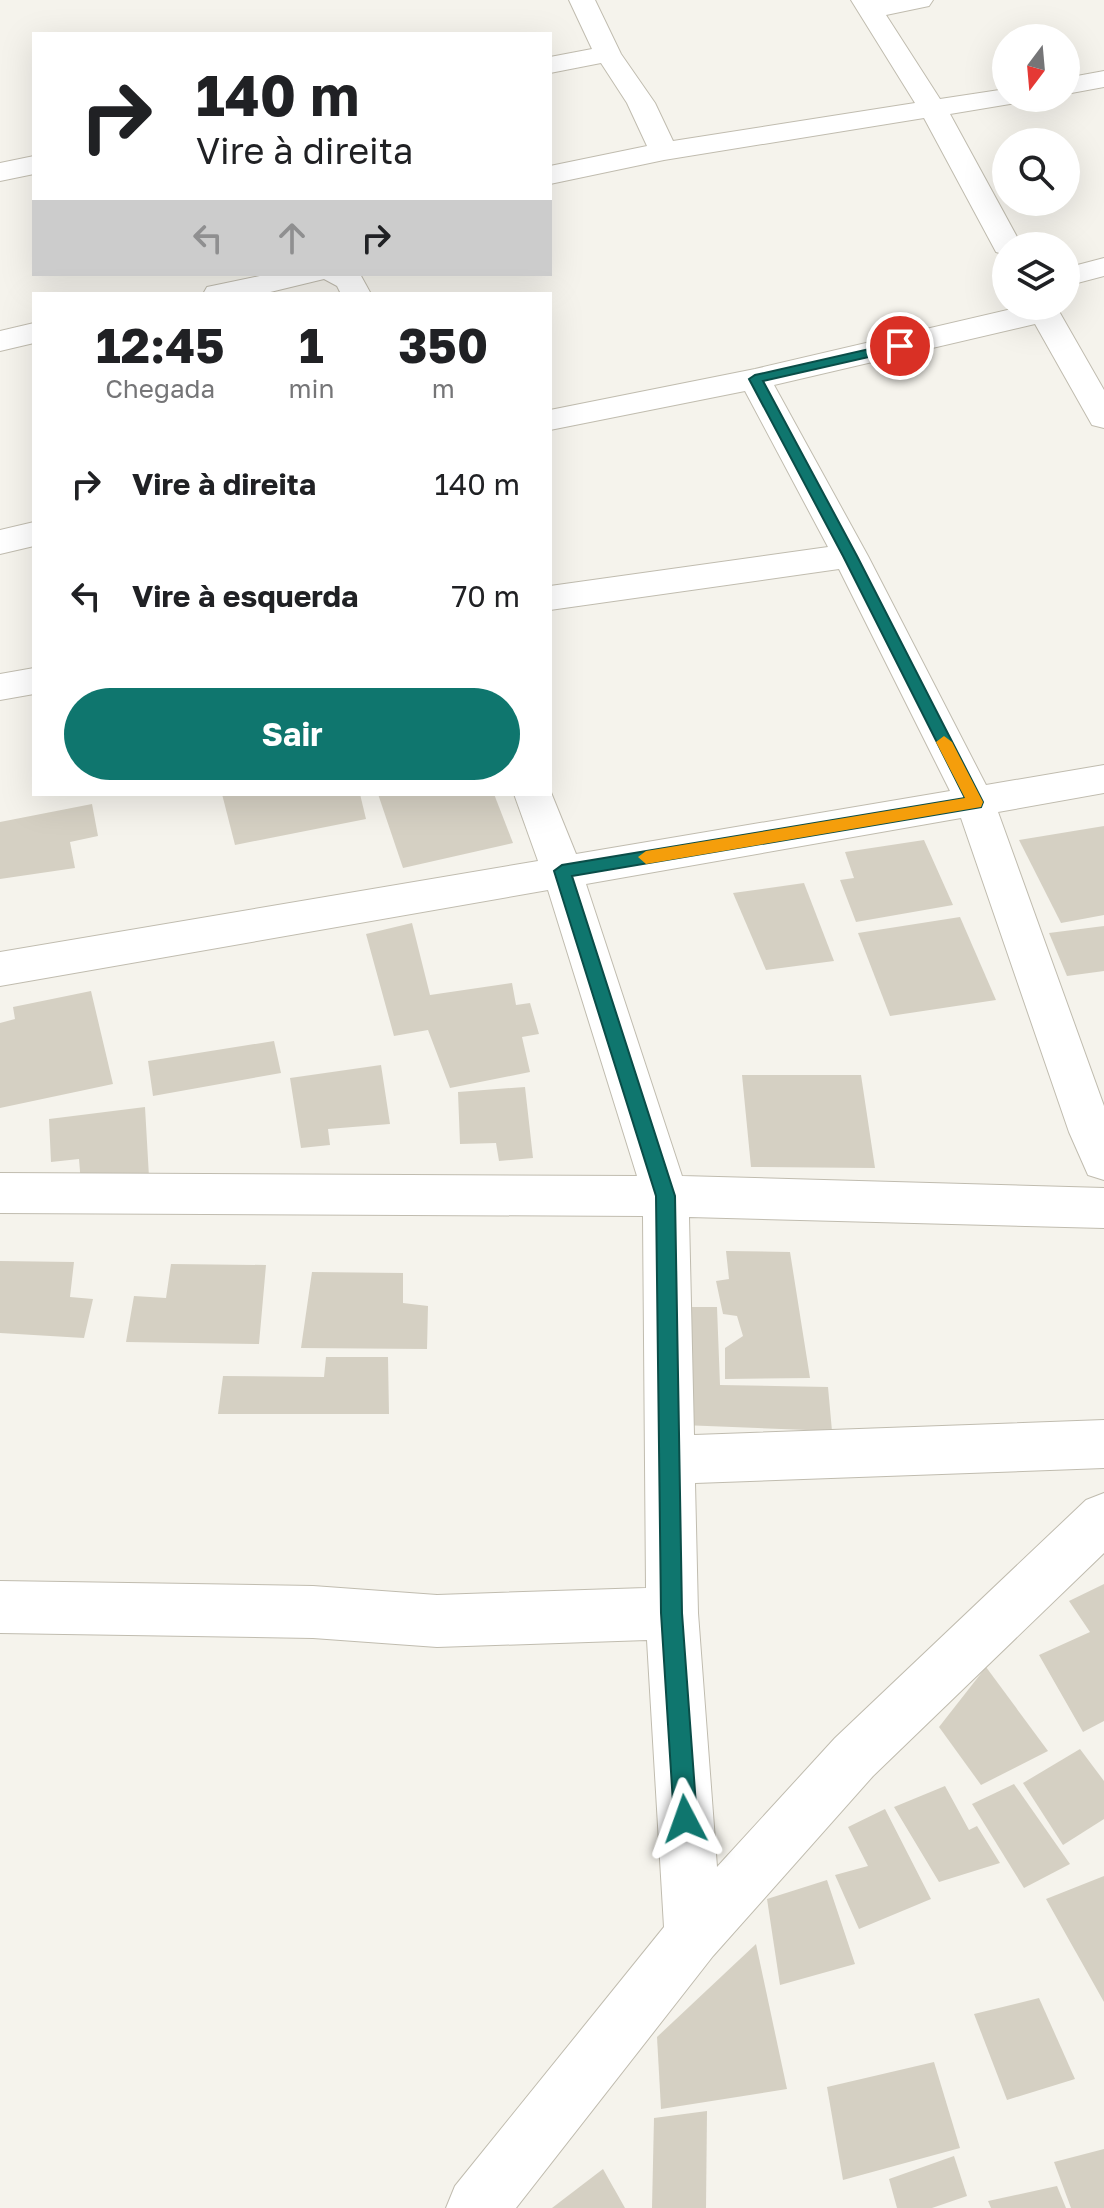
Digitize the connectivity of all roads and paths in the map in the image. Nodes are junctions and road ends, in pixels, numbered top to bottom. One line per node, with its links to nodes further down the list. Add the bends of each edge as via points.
1 (582, 0): 4 (street)
2 (920, 0): 3 (street)
3 (868, 5): 9 (street)
4 (608, 54): 5 (street); 10 (street, via 641,103)
5 (552, 65)
6 (1104, 79): 7 (street)
7 (1080, 83)
8 (992, 100): 9 (street)
9 (934, 111): 10 (street); 14 (street)
10 (664, 151): 13 (street)
11 (32, 165): 12 (street)
12 (0, 172)
13 (552, 175)
14 (999, 232)
15 (1104, 267): 16 (street)
16 (1080, 273)
17 (304, 276): 19 (street)
18 (340, 276): 20 (street)
19 (228, 292)
20 (355, 292)
21 (997, 320): 25 (street)
22 (1048, 320): 26 (street)
23 (32, 333): 24 (street)
24 (0, 341)
25 (755, 379): 27 (street); 30 (street)
26 (1104, 418)
27 (552, 420)
28 (32, 534): 29 (street)
29 (0, 542)
30 (850, 556): 31 (street); 36 (street)
31 (552, 598)
32 (32, 681): 33 (street)
33 (0, 687)
34 (1104, 779): 36 (street)
35 (534, 796): 37 (street)
36 (975, 802): 37 (street); 39 (street)
37 (562, 871): 38 (street); 41 (street)
38 (0, 969)
39 (1104, 1161)
40 (0, 1193): 41 (street)
41 (666, 1196): 42 (street); 44 (street)
42 (1104, 1208)
43 (1104, 1444): 44 (street)
44 (670, 1460): 47 (street)
45 (1104, 1518): 48 (street, via 854,1757)
46 (0, 1607): 47 (street, via 313,1612 437,1621)
47 (672, 1613): 48 (street)
48 (693, 1936): 49 (street)
49 (477, 2208)

